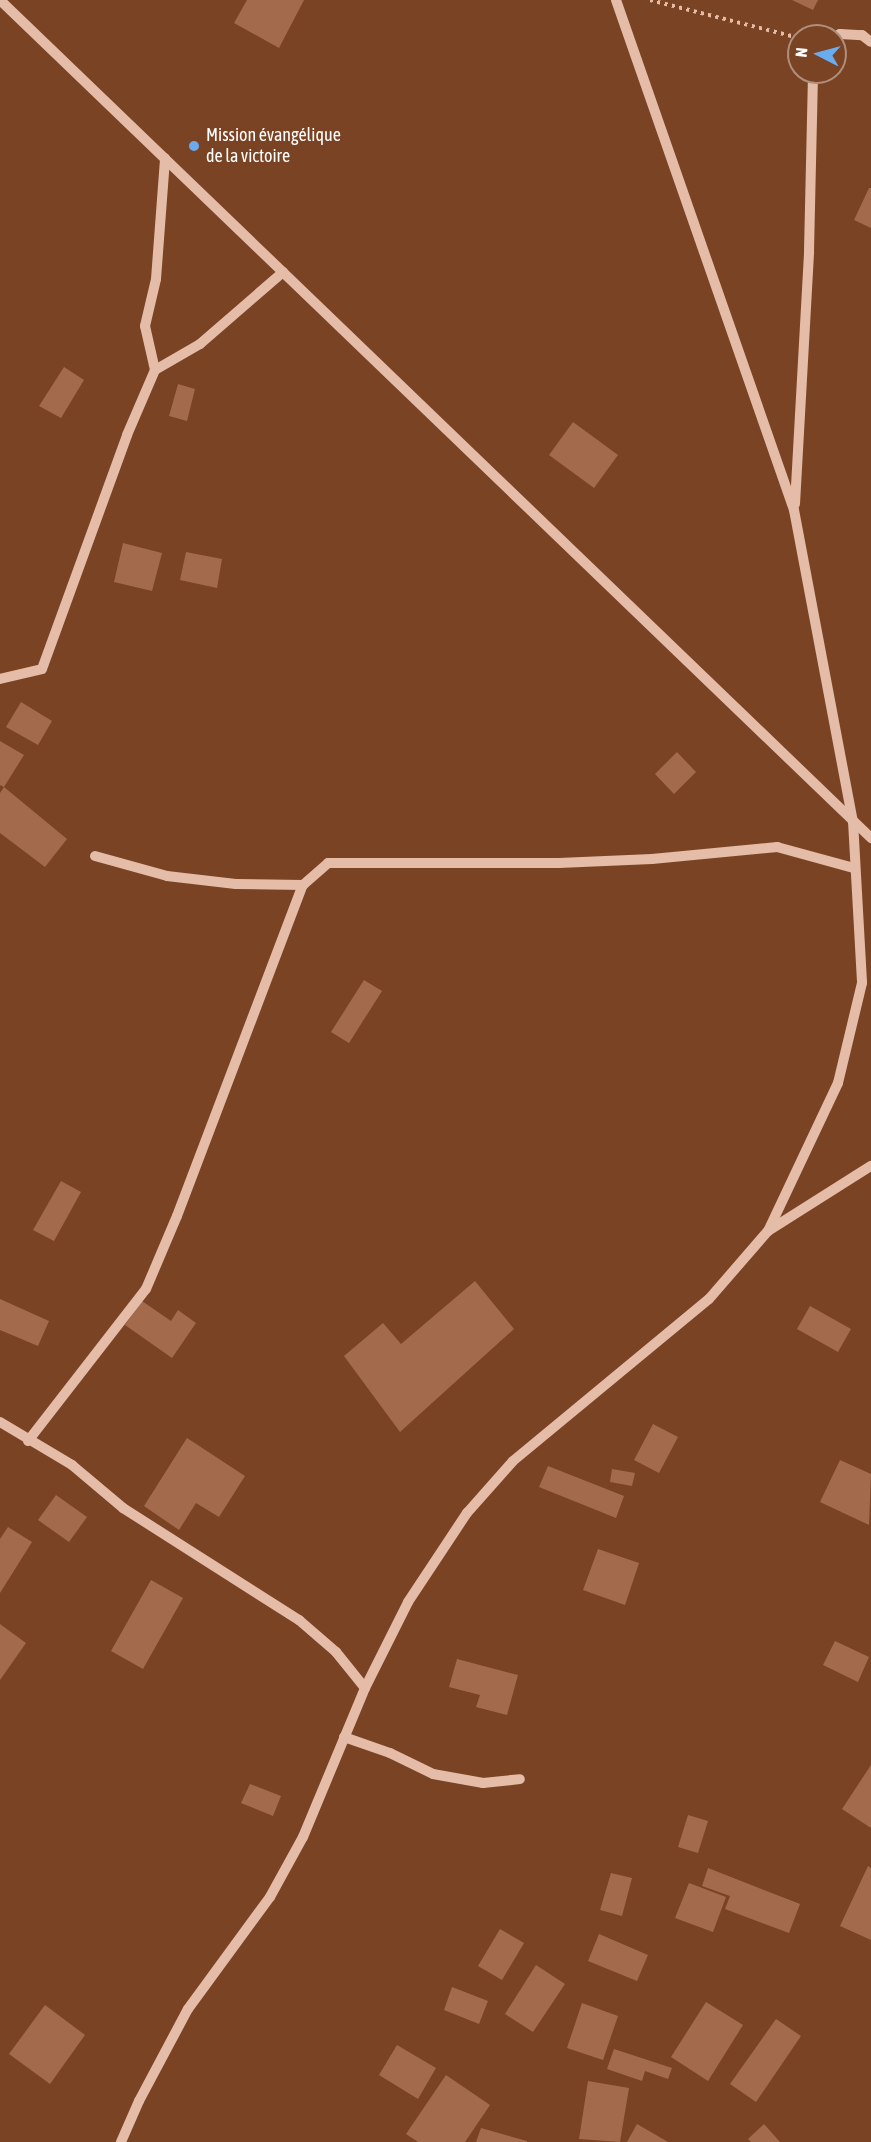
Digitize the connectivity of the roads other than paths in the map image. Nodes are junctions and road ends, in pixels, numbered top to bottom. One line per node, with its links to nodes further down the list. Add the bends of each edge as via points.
1 (0, 0): 6 (street)
2 (616, 0): 9 (street)
3 (847, 34): 4 (street, via 862,35)
4 (871, 42)
5 (813, 84): 9 (street, via 809,251)
6 (165, 158): 7 (street); 8 (street, via 156,279 145,326)
7 (283, 272): 8 (street, via 200,344); 11 (street)
8 (155, 370): 10 (street, via 127,435 42,669)
9 (794, 510): 11 (street)
10 (0, 679)
11 (853, 821): 12 (street); 14 (street)
12 (871, 838)
13 (95, 856): 15 (street, via 167,876 236,884)
14 (854, 868): 15 (street, via 777,847 559,862 328,863); 17 (street, via 862,983 838,1083)
15 (303, 885): 19 (street, via 146,1289)
16 (871, 1166): 17 (street)
17 (768, 1231): 20 (street, via 709,1299 513,1461 467,1513 408,1602)
18 (0, 1422): 19 (street)
19 (27, 1441): 20 (street, via 72,1465 123,1508 299,1620 336,1652)
20 (365, 1688): 21 (street)
21 (344, 1737): 22 (street, via 433,1774 483,1783); 23 (street, via 303,1837 270,1897 188,2009)
22 (520, 1779)
23 (121, 2142)

